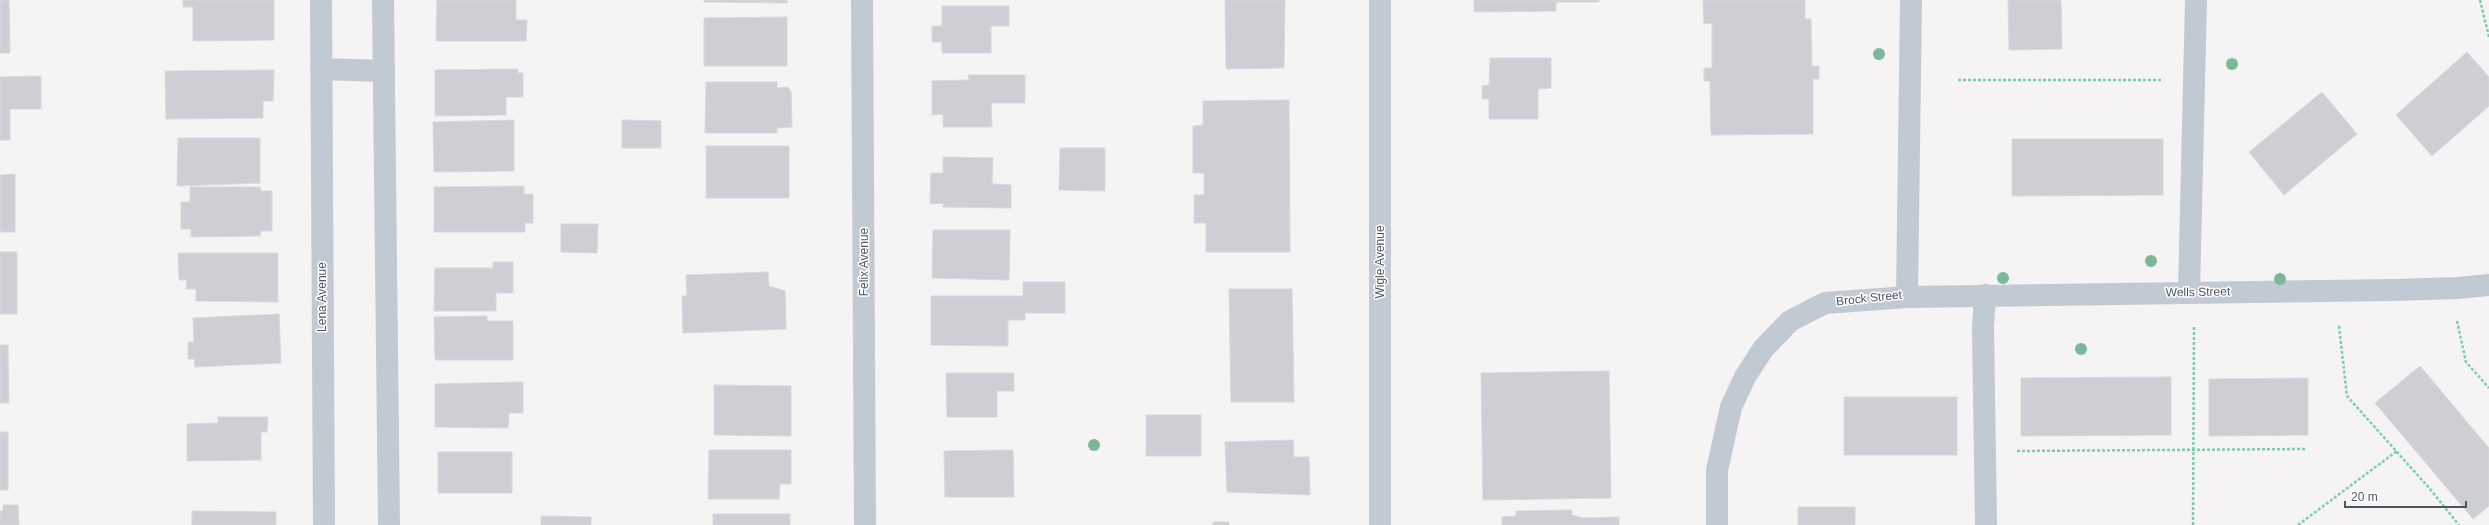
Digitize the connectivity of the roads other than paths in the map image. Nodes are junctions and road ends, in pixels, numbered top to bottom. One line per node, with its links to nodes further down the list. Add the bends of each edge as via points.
1 (321, 0): 7 (street, Lena Avenue)
2 (383, 0): 8 (street)
3 (862, 0): 15 (street, Felix Avenue)
4 (1380, 0): 16 (street, Wigle Avenue)
5 (1911, 0): 12 (street, Brock Street)
6 (2196, 0): 10 (street)
7 (321, 69): 8 (street); 13 (street, Lena Avenue)
8 (384, 71): 14 (street)
9 (2489, 285): 10 (street, Wells Street, via 2458,288)
10 (2189, 292): 11 (street, Wells Street)
11 (1985, 295): 12 (street, Wells Street); 18 (street, via 1983,327)
12 (1907, 296): 17 (street, Brock Street, via 1824,302 1790,321 1763,349 1745,377 1731,407 1717,470)
13 (324, 525)
14 (389, 525)
15 (865, 525)
16 (1380, 525)
17 (1717, 525)
18 (1986, 525)

